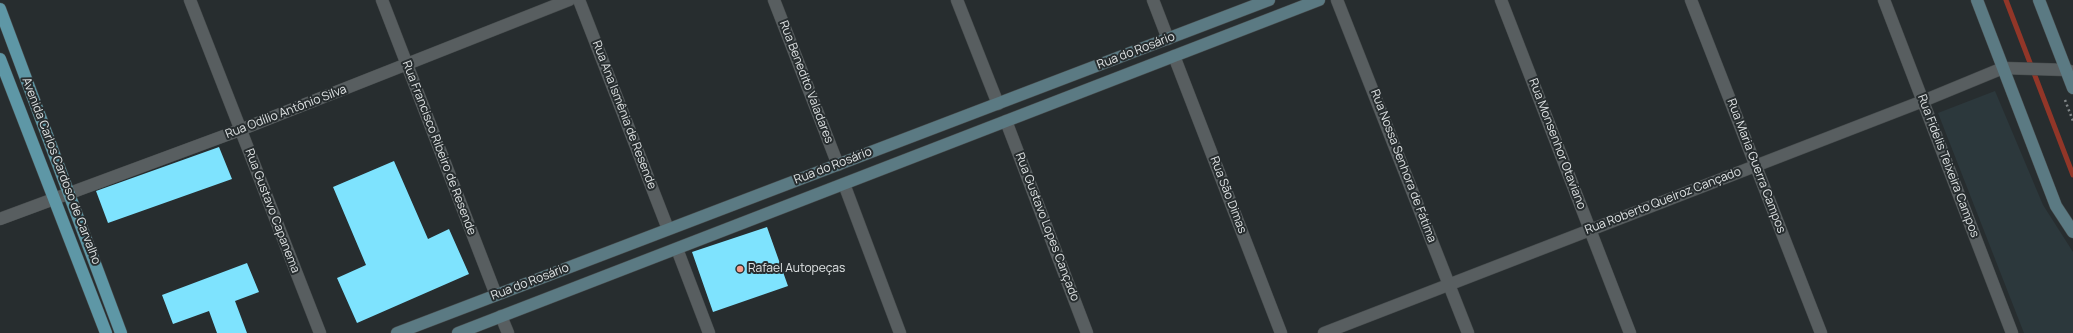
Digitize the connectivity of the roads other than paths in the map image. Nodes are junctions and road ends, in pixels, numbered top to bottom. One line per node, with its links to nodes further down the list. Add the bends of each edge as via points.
1 (190, 0): 28 (street, Rua Gustavo Capanema)
2 (382, 0): 21 (street, Rua Francisco Ribeiro de Resende)
3 (569, 0): 21 (street, Rua Odílio Antônio Silva)
4 (579, 0): 35 (street, Rua Ana Ismênia de Resende)
5 (774, 0): 29 (street, Rua Benedito Valadares)
6 (957, 0): 26 (street)
7 (1153, 0): 17 (street)
8 (1269, 0): 17 (main road, Rua do Rosário)
9 (1319, 0): 18 (main road, Rua do Rosário)
10 (1337, 0): 39 (street, Rua Nossa Senhora de Fátima)
11 (1501, 0): 36 (street, Rua Monsenhor Otaviano)
12 (1691, 0): 30 (street, Rua Maria Guerra Campos)
13 (1884, 0): 25 (street, Rua Fidelis Teixeira Campos)
14 (1977, 0): 22 (main road)
15 (2039, 0): 23 (main road)
16 (0, 10): 19 (main road, Avenida Carlos Cardoso de Carvalho)
17 (1168, 39): 26 (main road, Rua do Rosário)
18 (1174, 56): 27 (main road, Rua do Rosário); 51 (street, Rua São Dimas)
19 (20, 62): 20 (main road); 32 (main road, Avenida Carlos Cardoso de Carvalho)
20 (2, 64): 33 (main road, Avenida Carlos Cardoso de Carvalho)
21 (407, 65): 28 (street, Rua Odílio Antônio Silva); 40 (street, Rua Francisco Ribeiro de Resende)
22 (2003, 68): 23 (street); 25 (street, Rua Roberto Queiroz Cançado); 37 (main road, via 2056,206)
23 (2070, 71): 24 (main road)
24 (2073, 88)
25 (1923, 101): 30 (street, Rua Roberto Queiroz Cançado); 56 (street, Rua Fidelis Teixeira Campos)
26 (998, 104): 29 (main road, Rua do Rosário)
27 (1006, 121): 31 (main road, Rua do Rosário); 50 (street, Rua Gustavo Lopes Cançado)
28 (240, 130): 32 (street, Rua Odílio Antônio Silva); 44 (street, Rua Gustavo Capanema)
29 (838, 165): 35 (main road, Rua do Rosário)
30 (1755, 165): 36 (street, Rua Roberto Queiroz Cançado); 55 (street, Rua Maria Guerra Campos)
31 (844, 184): 38 (main road, Rua do Rosário); 49 (street)
32 (70, 193): 33 (street, Rua Odílio Antônio Silva); 43 (main road, Avenida Carlos Cardoso de Carvalho)
33 (54, 198): 34 (street, Rua Odílio Antônio Silva); 42 (main road, Avenida Carlos Cardoso de Carvalho)
34 (0, 219)
35 (668, 229): 40 (main road, Rua do Rosário)
36 (1590, 230): 39 (street, Rua Roberto Queiroz Cançado); 54 (street, Rua Monsenhor Otaviano)
37 (2073, 232)
38 (677, 249): 41 (main road, Rua do Rosário); 48 (street)
39 (1449, 284): 52 (street, Rua Roberto Queiroz Cançado); 53 (street, Rua Nossa Senhora de Fátima)
40 (496, 295): 45 (main road, Rua do Rosário)
41 (501, 316): 46 (main road, Rua do Rosário); 47 (street)
42 (106, 333)
43 (121, 333)
44 (320, 333)
45 (397, 333)
46 (458, 333)
47 (508, 333)
48 (709, 333)
49 (900, 333)
50 (1087, 333)
51 (1281, 333)
52 (1324, 333)
53 (1468, 333)
54 (1630, 333)
55 (1821, 333)
56 (2012, 333)

